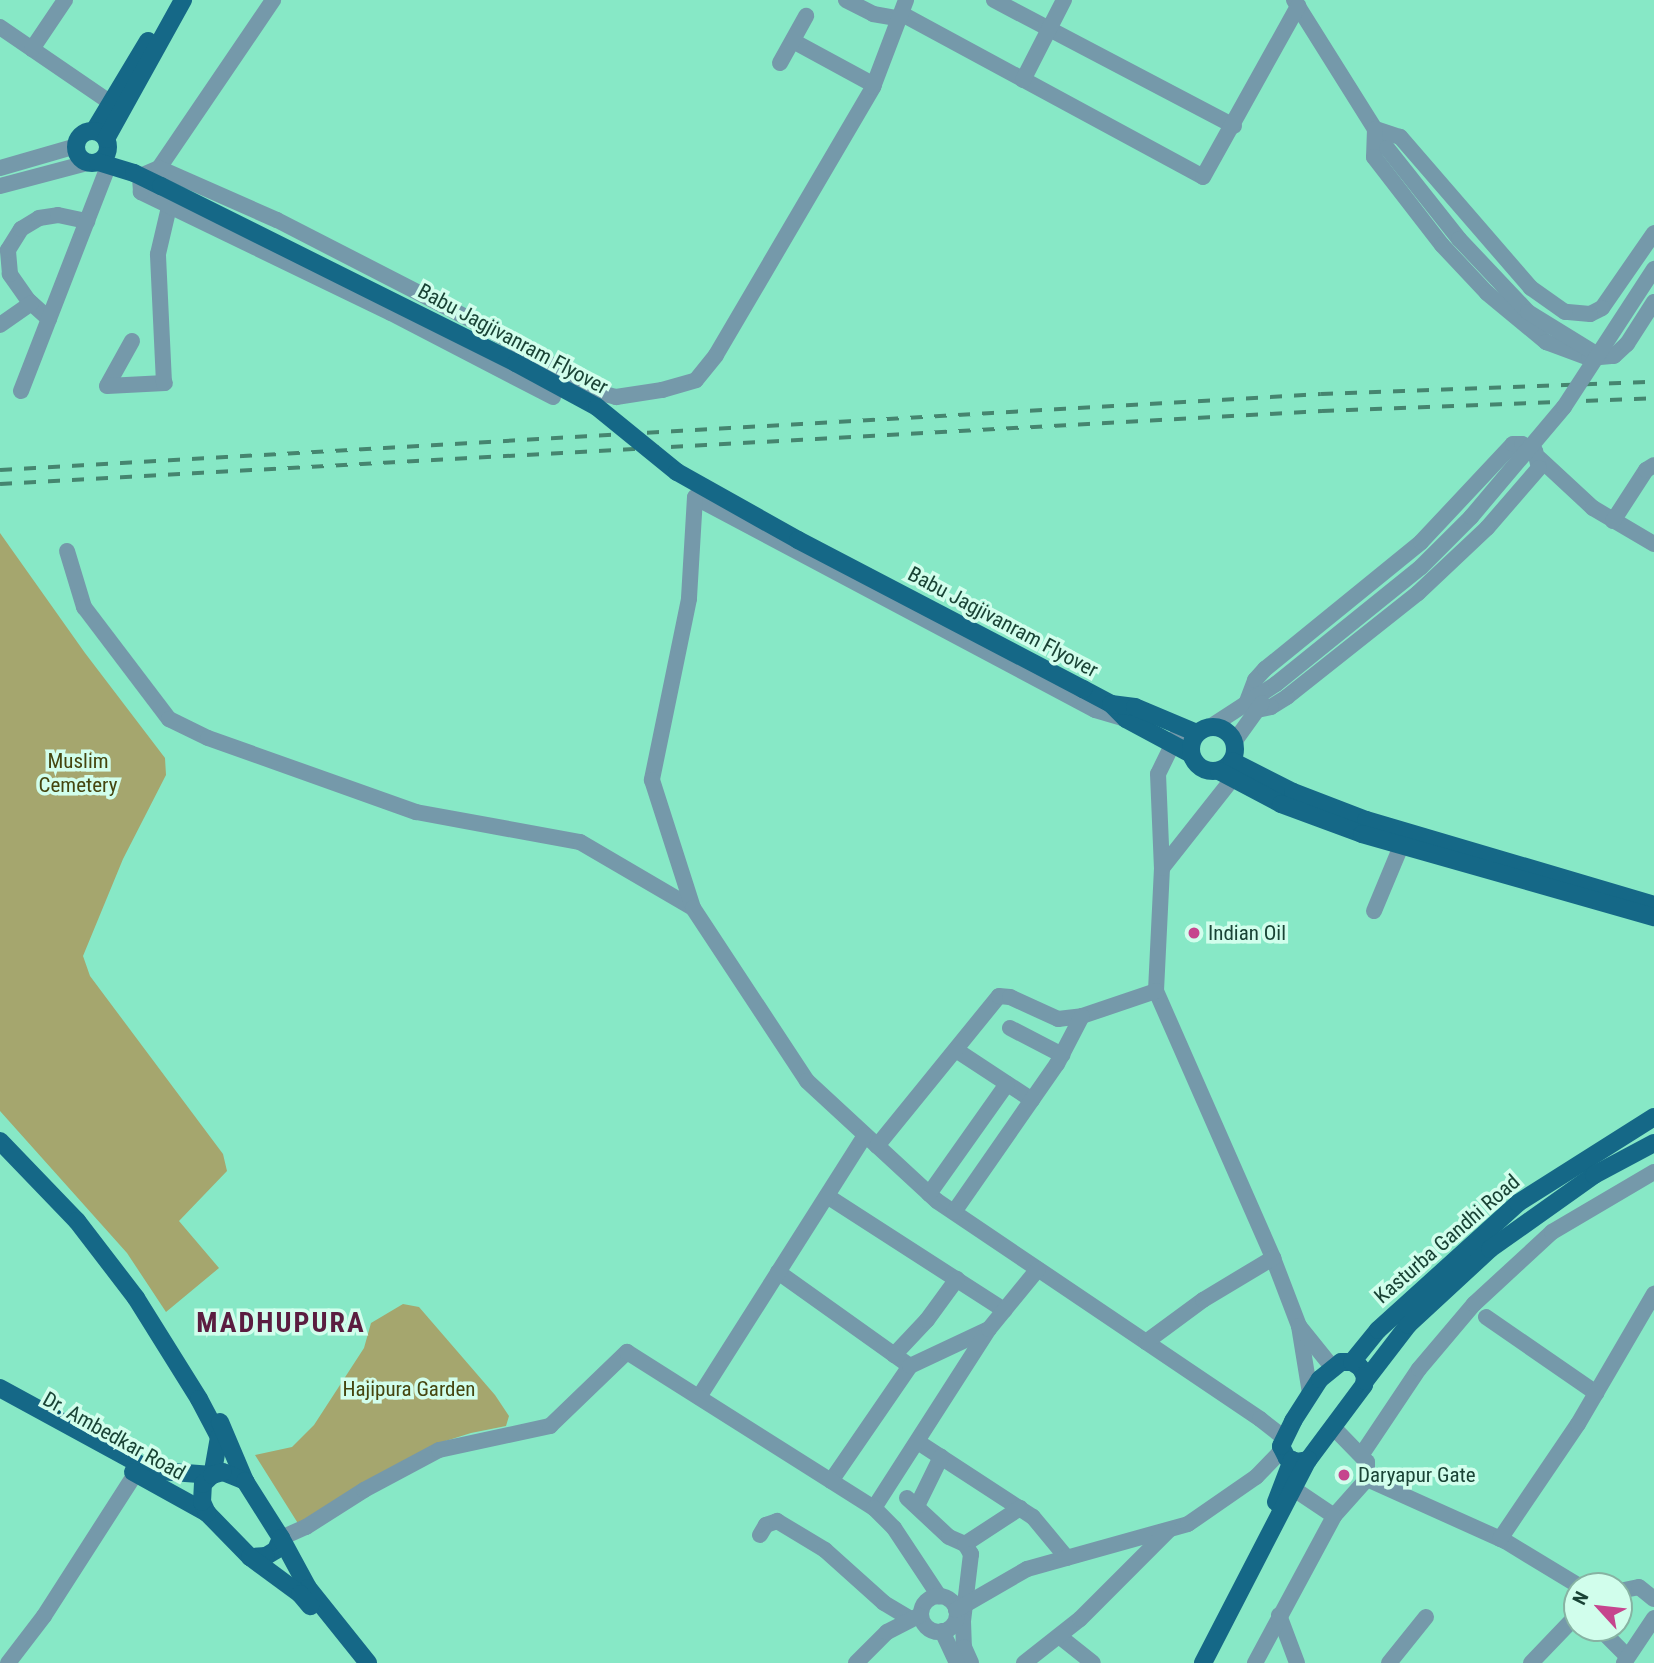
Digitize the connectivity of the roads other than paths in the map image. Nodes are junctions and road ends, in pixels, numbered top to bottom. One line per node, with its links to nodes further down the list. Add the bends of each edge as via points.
1 (65, 0): 14 (street)
2 (172, 0): 18 (main road)
3 (183, 0): 22 (main road)
4 (273, 0): 25 (street)
5 (846, 0): 9 (street, via 873,14)
6 (994, 0): 12 (street)
7 (1064, 0): 12 (street)
8 (1296, 3): 19 (street); 20 (street)
9 (903, 11): 16 (street); 17 (street)
10 (806, 16): 13 (street)
11 (0, 27): 14 (street)
12 (1049, 30): 16 (street); 19 (street)
13 (793, 41): 15 (street); 17 (street)
14 (32, 48): 18 (street)
15 (780, 63)
16 (1023, 80): 19 (street, via 1198,177 1206,175)
17 (874, 85): 25 (street, via 716,355 696,380 616,397 277,220)
18 (111, 103): 22 (main road)
19 (1234, 126)
20 (1375, 129): 33 (street, via 1400,137 1514,270); 37 (street, via 1374,157 1442,244 1495,300); 38 (street, bridge, via 1459,239 1528,312)
21 (76, 146): 22 (main road, via 80,136); 23 (street)
22 (100, 152): 24 (main road, Babu Jagjivanram Flyover); 26 (street); 28 (street)
23 (0, 168)
24 (137, 174): 25 (main road, Babu Jagjivanram Flyover); 27 (street, via 141,192)
25 (160, 177): 46 (main road, Babu Jagjivanram Flyover, bridge, via 597,407 677,472)
26 (0, 186)
27 (169, 207): 36 (street, via 158,254 164,383 107,386); 40 (street)
28 (87, 221): 32 (street, via 58,215 39,218 21,229 8,250 10,274); 34 (street)
29 (1654, 233): 33 (street, via 1602,308 1590,314)
30 (1654, 269): 38 (street, bridge)
31 (1654, 302): 37 (street, via 1614,356 1589,358)
32 (32, 303): 34 (street); 35 (street)
33 (1565, 312): 37 (street)
34 (49, 319): 39 (street)
35 (0, 326)
36 (132, 341)
37 (1546, 342)
38 (1598, 355): 47 (street, bridge, via 1542,435 1462,526 1421,567)
39 (21, 391)
40 (553, 397)
41 (1539, 458): 43 (street); 47 (street, via 1539,468 1487,528 1418,593 1287,697 1271,707); 47 (street, via 1528,446 1513,444 1420,542 1265,669 1255,680)
42 (1654, 465): 43 (street, via 1646,470)
43 (1613, 521): 44 (street)
44 (1654, 544)
45 (66, 551): 57 (street, via 84,607 169,719 208,738 415,812 580,842)
46 (1111, 704): 48 (main road); 49 (main road, via 1135,707)
47 (1252, 707): 49 (street); 50 (street)
48 (1126, 719): 51 (main road); 57 (street, via 1095,710 695,497 689,599 652,780)
49 (1196, 729): 50 (main road, via 1225,730); 51 (street); 52 (main road)
50 (1234, 742): 53 (main road)
51 (1171, 744): 52 (main road); 55 (street, via 1158,774)
52 (1191, 754): 53 (main road, via 1198,767)
53 (1232, 769): 54 (main road, via 1322,820); 55 (street); 56 (main road, via 1366,820)
54 (1401, 846): 58 (street); 59 (main road)
55 (1162, 868): 60 (street)
56 (1654, 905)
57 (693, 908): 70 (street, via 807,1081)
58 (1374, 911)
59 (1654, 917)
60 (1156, 991): 61 (street); 76 (street)
61 (1082, 1016): 63 (street, via 1058,1019 999,996); 64 (street)
62 (1010, 1028): 64 (street)
63 (956, 1050): 65 (street); 70 (street)
64 (1062, 1055): 66 (street)
65 (1007, 1084): 66 (street); 73 (street)
66 (1032, 1100): 75 (street)
67 (1654, 1117): 87 (main road, Kasturba Gandhi Road, via 1518,1202 1388,1321)
68 (0, 1129): 104 (main road, via 83,1216 142,1293 209,1400)
69 (0, 1141): 102 (main road, via 77,1221 136,1298 219,1437)
70 (872, 1141): 73 (street); 74 (street)
71 (1654, 1143): 90 (main road, Kasturba Gandhi Road, via 1594,1175 1490,1249 1408,1325)
72 (1654, 1172): 99 (street, via 1552,1233 1474,1304 1419,1369)
73 (929, 1194): 75 (street)
74 (827, 1196): 78 (street); 79 (street)
75 (954, 1213): 77 (street)
76 (1273, 1258): 83 (street); 85 (street, via 1203,1300)
77 (1038, 1269): 81 (street); 85 (street)
78 (778, 1272): 86 (street); 94 (street)
79 (957, 1279): 81 (street); 86 (street)
80 (1653, 1298): 93 (street)
81 (1004, 1310): 84 (street)
82 (1486, 1317): 93 (street)
83 (1299, 1326): 89 (street); 92 (street)
84 (989, 1329): 88 (street); 107 (street)
85 (1146, 1342): 98 (street)
86 (894, 1355): 88 (street)
87 (1352, 1362): 89 (main road); 90 (main road, via 1363,1370)
88 (910, 1366): 105 (street)
89 (1332, 1367): 92 (main road)
90 (1366, 1381): 96 (main road, Kasturba Gandhi Road)
91 (0, 1388): 101 (main road, Dr. Ambedkar Road)
92 (1310, 1393): 98 (main road)
93 (1596, 1393): 114 (street)
94 (699, 1397): 105 (street); 113 (street, via 627,1352 550,1426 439,1450)
95 (0, 1399): 101 (main road, Dr. Ambedkar Road)
96 (1333, 1427): 98 (main road); 99 (street)
97 (924, 1446): 100 (street)
98 (1291, 1452): 106 (main road); 111 (street, via 1188,1524)
99 (1362, 1454): 103 (street, via 1369,1470)
100 (941, 1457): 108 (street); 115 (street, via 912,1502 948,1537)
101 (139, 1469): 102 (main road, Dr. Ambedkar Road); 109 (main road, Dr. Ambedkar Road); 132 (street, via 44,1616)
102 (212, 1475): 104 (main road, Dr. Ambedkar Road, via 223,1472); 109 (main road, via 203,1484 201,1502)
103 (1367, 1479): 110 (street); 114 (street)
104 (245, 1481): 113 (main road)
105 (831, 1481): 107 (street)
106 (1290, 1486): 110 (street); 140 (main road); 141 (main road)
107 (874, 1508): 120 (street, via 894,1528)
108 (1020, 1508): 115 (street); 117 (street, via 1044,1526)
109 (207, 1513): 116 (main road, Dr. Ambedkar Road)
110 (1334, 1516): 123 (street)
111 (1170, 1529): 117 (street); 129 (street)
112 (760, 1535): 124 (street, via 766,1525 777,1521 825,1550 884,1603)
113 (281, 1538): 116 (main road, via 276,1550); 134 (main road, via 308,1588)
114 (1500, 1539): 118 (street)
115 (965, 1544): 122 (street, via 971,1554 970,1569)
116 (250, 1557): 133 (main road, Dr. Ambedkar Road, via 300,1594)
117 (1066, 1558): 122 (street, via 1027,1569)
118 (1563, 1576)
119 (1633, 1588): 121 (street, via 1639,1587)
120 (939, 1596): 122 (street); 124 (street, via 928,1600)
121 (1654, 1599)
122 (959, 1609): 128 (street, via 952,1626); 137 (street)
123 (1279, 1615): 142 (street); 143 (street)
124 (916, 1617): 128 (street); 135 (street, via 887,1632)
125 (1426, 1617): 144 (street)
126 (1654, 1618): 131 (street)
127 (1563, 1630): 145 (street)
128 (942, 1631): 136 (street)
129 (1059, 1636): 138 (street); 139 (street)
130 (1611, 1642): 131 (street)
131 (1626, 1660)
132 (8, 1663)
133 (356, 1663)
134 (368, 1663)
135 (856, 1663)
136 (957, 1663)
137 (971, 1663)
138 (1024, 1663)
139 (1093, 1663)
140 (1192, 1663)
141 (1203, 1663)
142 (1255, 1663)
143 (1297, 1663)
144 (1389, 1663)
145 (1531, 1663)

